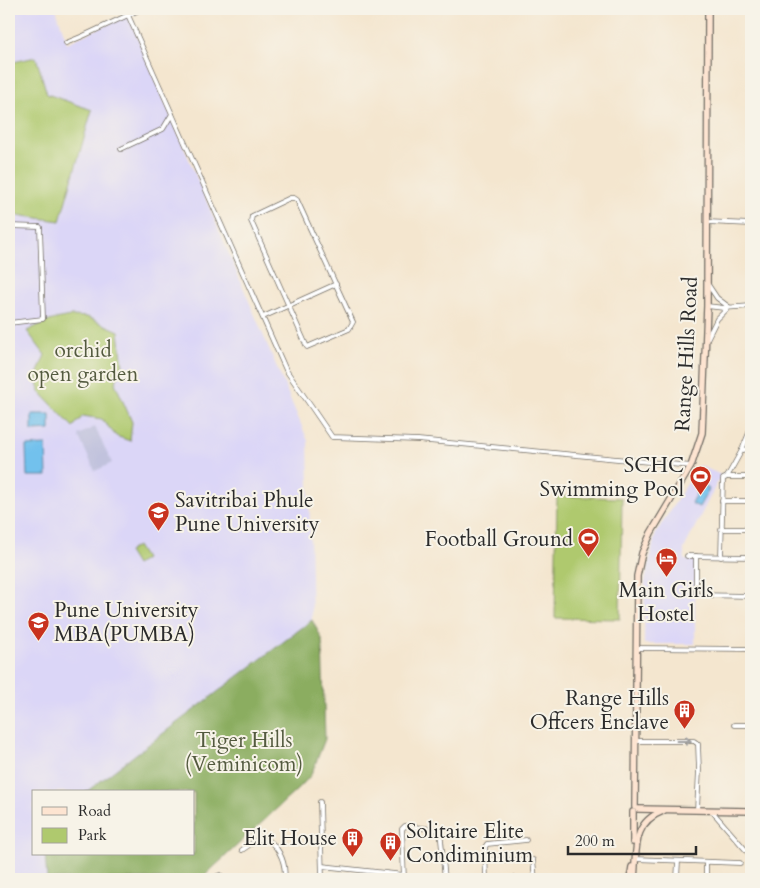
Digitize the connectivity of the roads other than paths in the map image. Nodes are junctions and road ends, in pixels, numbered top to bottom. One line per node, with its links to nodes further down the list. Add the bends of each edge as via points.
1 (141, 9): 3 (street)
2 (708, 9): 7 (street, Range Hills Road)
3 (128, 15): 4 (street); 5 (street)
4 (66, 43)
5 (172, 114): 6 (street, via 162,129); 16 (street)
6 (121, 149)
7 (707, 222): 8 (street); 10 (street, Range Hills Road)
8 (751, 224)
9 (9, 226): 17 (street, via 40,227 42,319)
10 (707, 282): 13 (street, Range Hills Road); 15 (street, via 717,298)
11 (336, 284): 12 (street); 12 (street, via 354,322 349,329 307,347); 12 (street, via 297,200 290,198 252,216 250,221)
12 (288, 306): 16 (street)
13 (707, 306): 15 (street); 18 (street, Range Hills Road)
14 (751, 306): 15 (street)
15 (730, 307): 18 (street, via 714,323)
16 (263, 317): 22 (street, via 286,370 332,438 418,440)
17 (9, 324)
18 (705, 343): 22 (street, Range Hills Road, via 702,433)
19 (751, 428): 21 (street)
20 (751, 449): 21 (street)
21 (742, 450): 23 (street)
22 (692, 466): 34 (street, Range Hills Road, via 642,553 637,576)
23 (727, 476): 24 (street); 25 (street, via 722,481)
24 (751, 477)
25 (722, 501): 26 (street); 27 (street)
26 (751, 501)
27 (721, 529): 28 (street); 31 (street)
28 (751, 529)
29 (687, 556): 30 (street)
30 (696, 556): 31 (street); 33 (street, via 696,595)
31 (721, 557): 32 (street)
32 (751, 557)
33 (751, 596)
34 (636, 648): 35 (street); 38 (street, Range Hills Road)
35 (751, 649)
36 (734, 725): 37 (street)
37 (751, 725)
38 (636, 741): 40 (street, Range Hills Road); 42 (street, one-way to 42, via 697,743)
39 (320, 802): 54 (street)
40 (636, 810): 41 (street); 45 (street, Range Hills Road); 49 (street)
41 (668, 810): 42 (street); 45 (street, via 649,818)
42 (697, 810): 43 (street)
43 (711, 810): 44 (street); 48 (street)
44 (751, 811)
45 (637, 838): 49 (street, Range Hills Road)
46 (526, 840): 50 (street, via 488,843)
47 (242, 850): 58 (street, via 258,839 272,843 284,866)
48 (751, 856)
49 (635, 859): 51 (street); 65 (street); 66 (street)
50 (485, 860): 61 (street); 64 (street, via 533,860)
51 (678, 861): 52 (street); 67 (street)
52 (706, 862): 53 (street); 68 (street)
53 (740, 863)
54 (322, 866): 55 (street); 59 (street)
55 (404, 877): 60 (street, via 402,827 438,829 442,833)
56 (210, 879): 57 (street, via 220,875)
57 (224, 879)
58 (284, 879)
59 (322, 879)
60 (445, 879)
61 (486, 879)
62 (510, 879): 63 (street)
63 (518, 879)
64 (534, 879)
65 (630, 879)
66 (634, 879)
67 (678, 879)
68 (706, 879)

